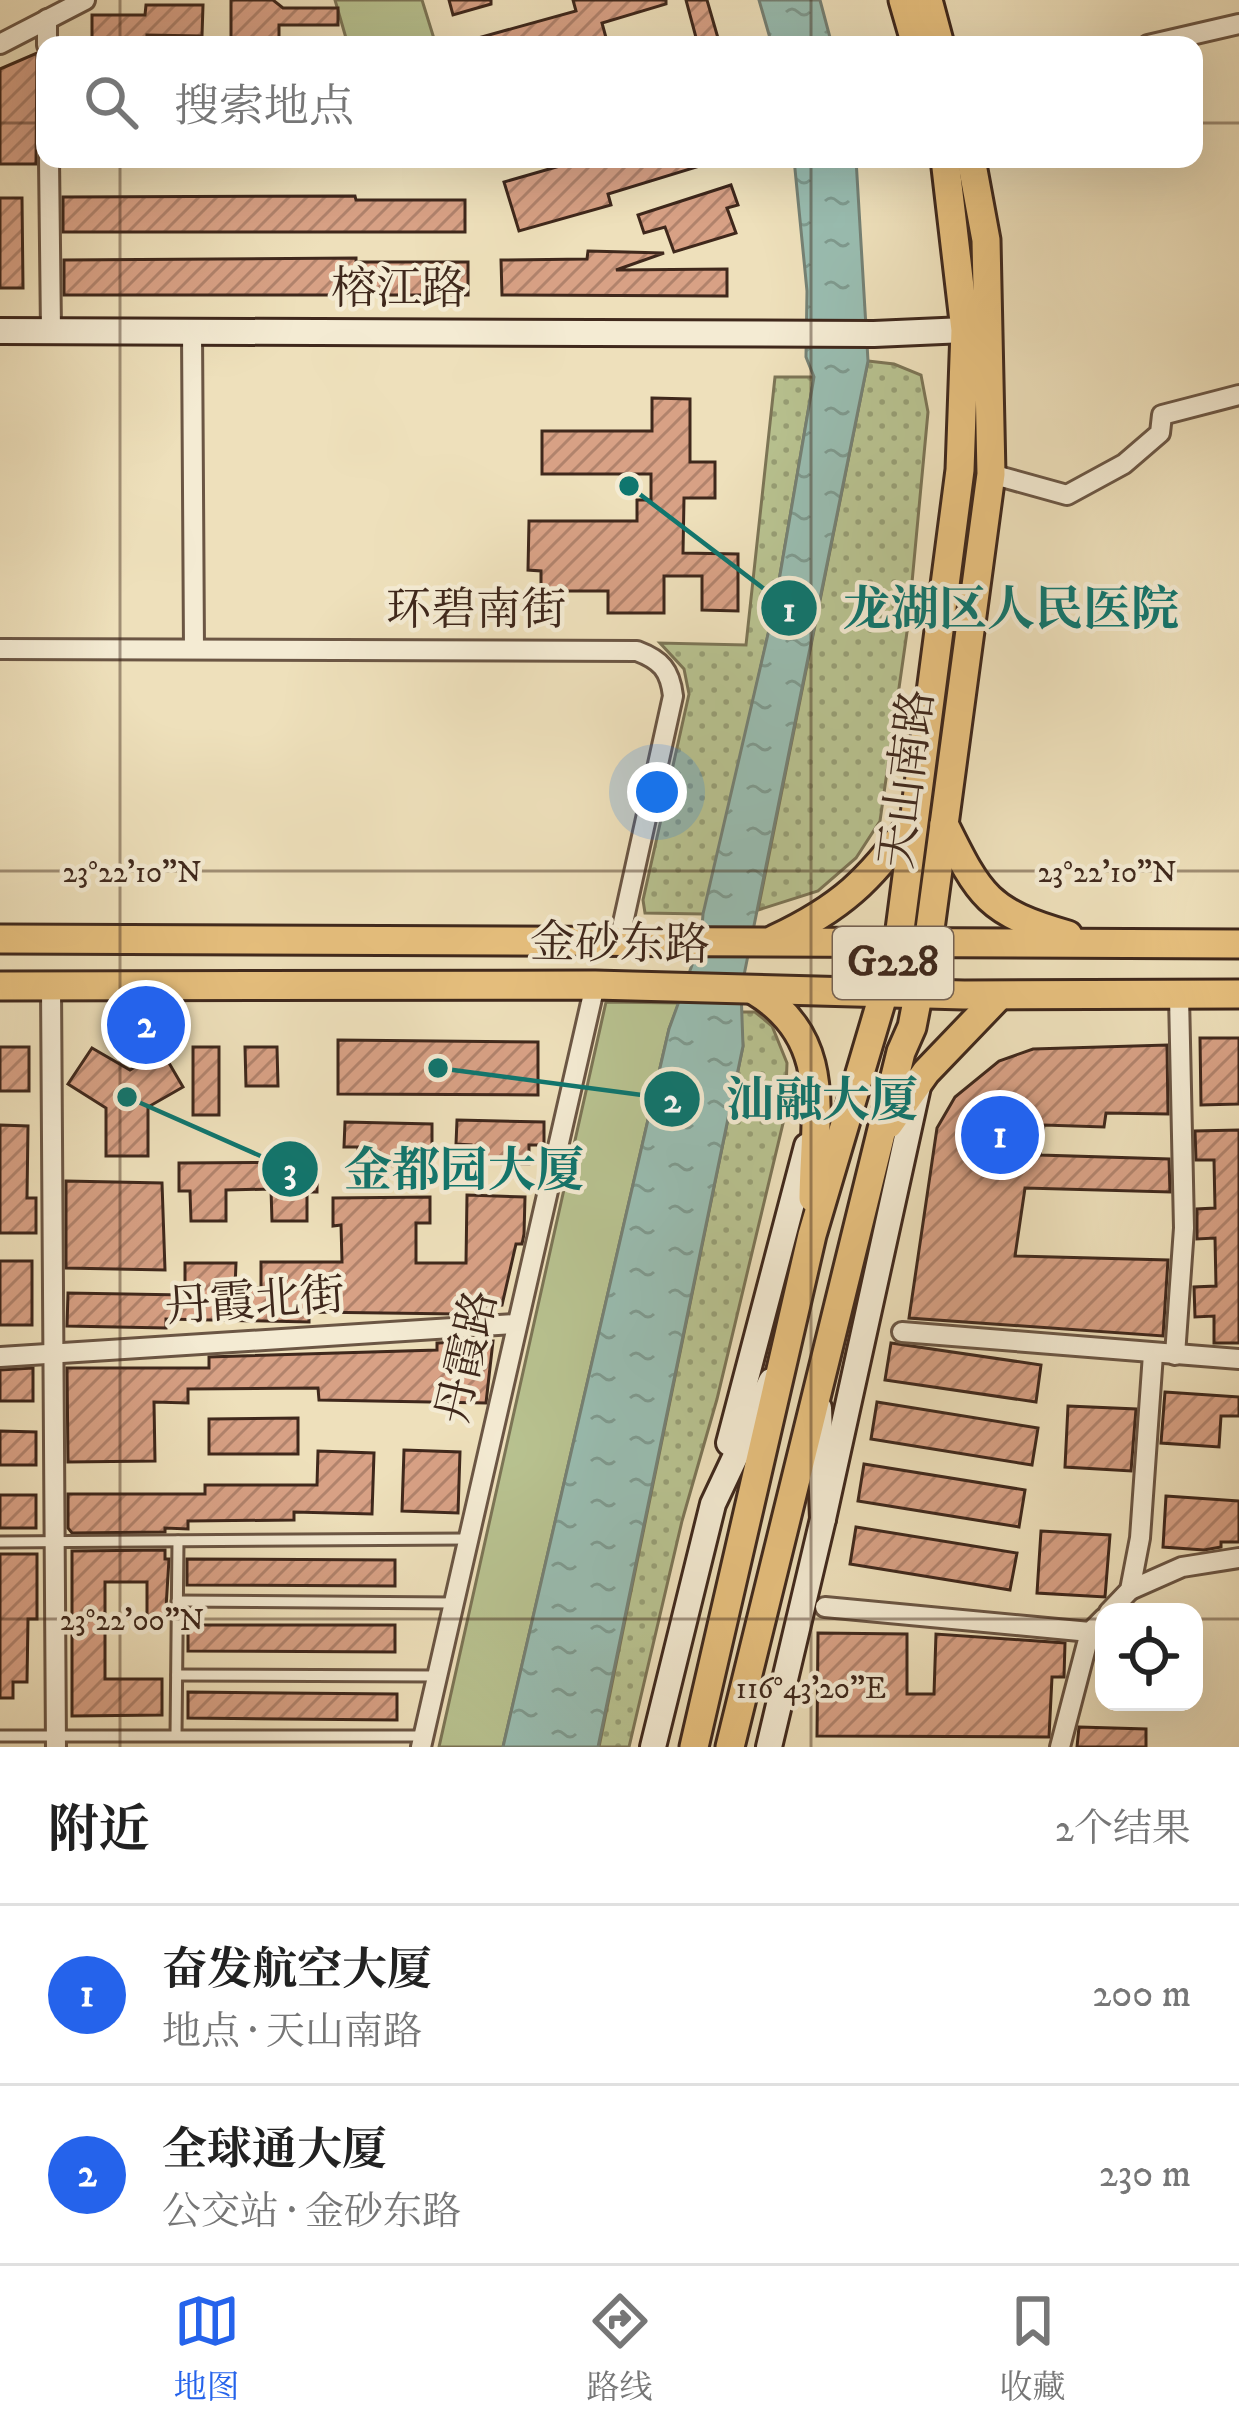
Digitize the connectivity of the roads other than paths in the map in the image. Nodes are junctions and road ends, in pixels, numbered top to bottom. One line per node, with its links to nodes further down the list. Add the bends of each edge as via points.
1 (86, 0): 4 (street)
2 (903, 0): 7 (main road)
3 (928, 0): 8 (main road)
4 (47, 20): 6 (street); 10 (street)
5 (1239, 24): 9 (street)
6 (47, 36)
7 (913, 36)
8 (938, 36)
9 (1187, 36)
10 (0, 44)
11 (49, 168): 16 (street)
12 (946, 168): 14 (main road, 天山南路 / G228)
13 (972, 168): 19 (main road, 天山南路 / G228, via 986,240)
14 (965, 330): 17 (main road, 榕江路); 22 (main road, 天山南路 / G228, via 961,470)
15 (0, 331): 16 (main road, 榕江路)
16 (51, 331): 17 (main road, 榕江路)
17 (192, 331): 20 (street)
18 (1239, 394): 19 (street, via 1162,415 1160,433 1124,464 1067,496)
19 (991, 475): 23 (main road, 天山南路 / G228)
20 (194, 648): 21 (street, 环碧南街); 25 (street, 环碧南街, via 637,651 658,659 673,696)
21 (0, 649)
22 (915, 819): 26 (main road, via 824,916); 30 (main road, 天山南路 / G228)
23 (944, 824): 27 (main road, 天山南路 / G228); 28 (main road, via 988,902 1018,921)
24 (0, 939): 25 (main road, 金砂东路)
25 (619, 940): 26 (main road, 金砂东路)
26 (764, 942): 30 (main road, 金砂东路)
27 (928, 944): 28 (main road, 金砂东路); 30 (main road, 金砂东路); 37 (main road, 天山南路 / G228)
28 (1101, 944): 29 (main road, 金砂东路)
29 (1239, 944)
30 (898, 945): 35 (main road, 天山南路 / G228)
31 (595, 985): 33 (main road, 金砂东路); 34 (main road, 金砂东路); 44 (street, 丹霞路)
32 (0, 986): 33 (main road, 金砂东路)
33 (51, 986): 47 (street)
34 (751, 988): 35 (main road, 金砂东路); 41 (main road, via 801,1031 811,1056)
35 (886, 993): 37 (main road, 金砂东路); 43 (main road, 天山南路 / G228)
36 (1239, 994): 39 (main road, 金砂东路)
37 (919, 995): 38 (main road, 金砂东路); 42 (main road, 天山南路 / G228)
38 (999, 996): 39 (main road, 金砂东路); 40 (main road)
39 (1179, 996): 49 (street, via 1184,1228)
40 (920, 1081): 42 (main road); 54 (main road)
41 (814, 1121): 43 (main road); 53 (main road, 天山南路)
42 (880, 1137): 52 (main road, 天山南路 / G228)
43 (812, 1235): 46 (main road, 天山南路 / G228)
44 (515, 1324): 47 (street, 丹霞北街); 55 (street, 丹霞路)
45 (902, 1332): 48 (street)
46 (784, 1352): 53 (main road, 天山南路); 74 (main road, 天山南路 / G228)
47 (52, 1354): 50 (street, 丹霞北街); 58 (street)
48 (1153, 1354): 49 (street); 60 (street)
49 (1175, 1355): 51 (street)
50 (0, 1357)
51 (1239, 1359)
52 (818, 1385): 54 (main road); 75 (main road, 天山南路 / G228)
53 (712, 1504): 73 (main road, 天山南路)
54 (823, 1520): 76 (main road)
55 (467, 1539): 56 (lane); 63 (street, 丹霞路)
56 (178, 1541): 58 (lane); 61 (lane)
57 (0, 1542): 58 (lane)
58 (54, 1542): 71 (street)
59 (1239, 1558): 60 (street, via 1182,1567)
60 (1130, 1590): 62 (street)
61 (177, 1601): 63 (lane); 67 (lane)
62 (1117, 1603)
63 (453, 1604): 68 (street, 丹霞路)
64 (825, 1607): 65 (street)
65 (1095, 1620)
66 (1095, 1639): 77 (street)
67 (177, 1675): 68 (lane); 69 (lane)
68 (437, 1676): 72 (street, 丹霞路)
69 (176, 1735): 71 (lane); 72 (lane)
70 (0, 1736): 71 (lane)
71 (56, 1742)
72 (422, 1742)
73 (653, 1747)
74 (694, 1747)
75 (730, 1747)
76 (769, 1747)
77 (1060, 1747)

